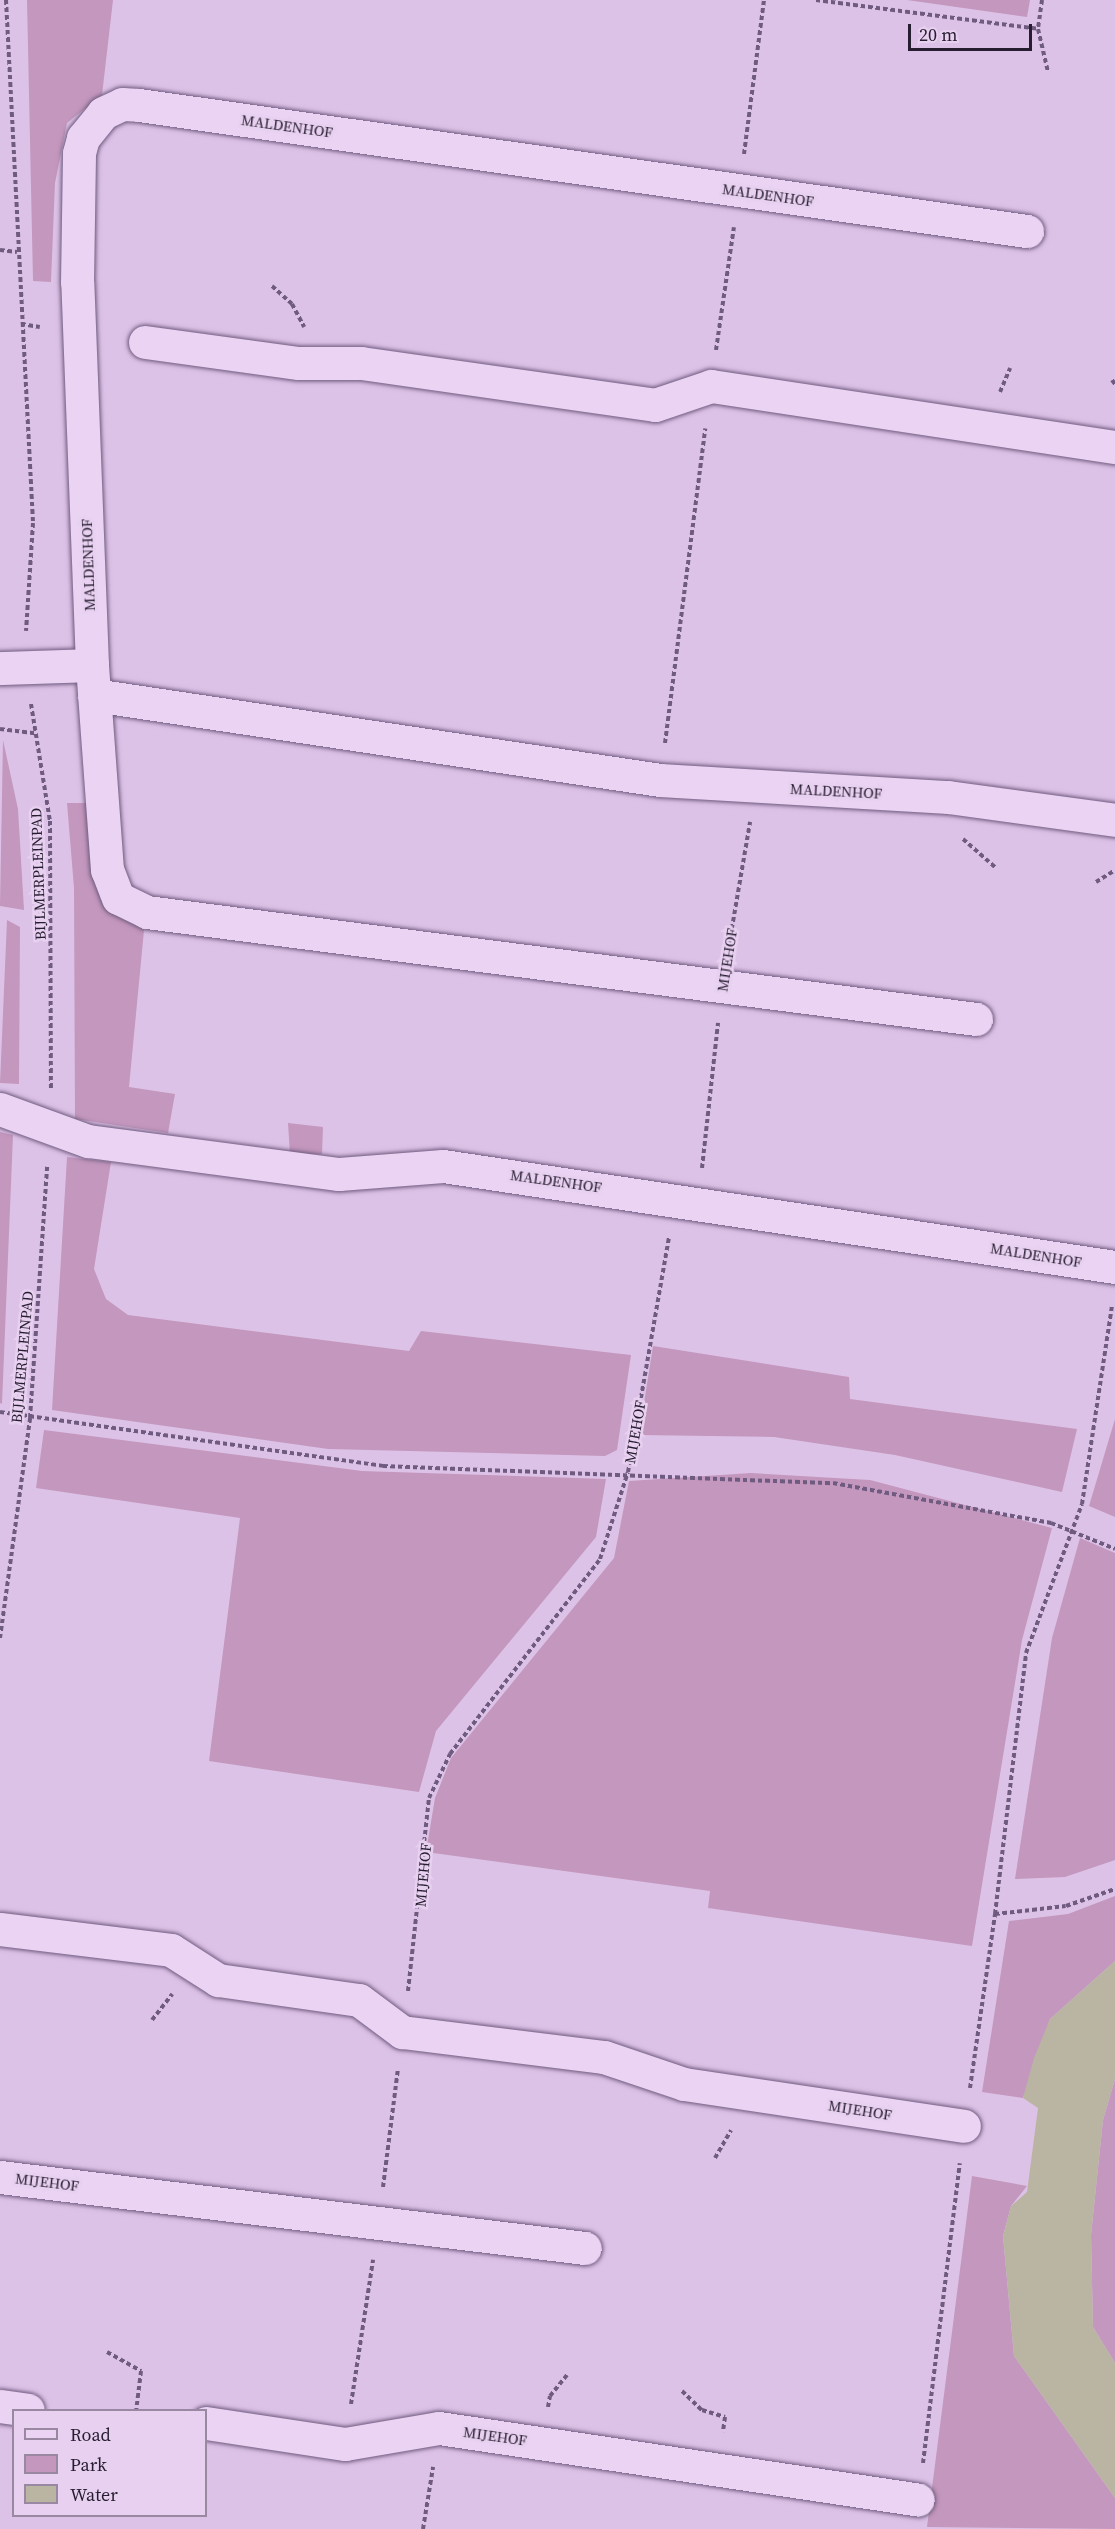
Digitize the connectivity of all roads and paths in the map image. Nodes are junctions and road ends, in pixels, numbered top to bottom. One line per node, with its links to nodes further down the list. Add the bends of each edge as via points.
1 (6, 0): 8 (path, BIJLMERPLEINPAD)
2 (816, 0): 4 (path)
3 (1042, 0): 4 (path)
4 (1038, 29): 5 (path)
5 (1048, 72)
6 (1027, 231): 12 (street, MALDENHOF, via 157,107 122,105 103,113 87,130 79,153 77,282)
7 (0, 249): 8 (path)
8 (17, 252): 11 (path, BIJLMERPLEINPAD, via 33,523)
9 (145, 342): 10 (street, via 299,363 361,363 655,405 711,386)
10 (1115, 447)
11 (14, 668): 12 (street, MALDENHOF); 14 (path, BIJLMERPLEINPAD)
12 (93, 680): 15 (street, MALDENHOF, via 660,780); 19 (street, MALDENHOF, via 107,870 118,898 132,908)
13 (0, 729): 14 (path)
14 (35, 733): 22 (path, BIJLMERPLEINPAD, via 51,842)
15 (756, 786): 16 (street, MALDENHOF, via 948,797); 19 (path, MIJEHOF)
16 (1115, 820)
17 (1115, 870): 18 (path)
18 (1096, 882)
19 (722, 987): 20 (street, MALDENHOF); 23 (path, MIJEHOF, via 701,1182)
20 (976, 1019)
21 (0, 1109): 22 (street, MALDENHOF)
22 (50, 1128): 23 (street, MALDENHOF, via 88,1141 339,1174 443,1166); 26 (path, BIJLMERPLEINPAD)
23 (688, 1200): 24 (street, MALDENHOF); 27 (path, MIJEHOF, via 672,1222)
24 (1114, 1282): 28 (path, via 1082,1504)
25 (0, 1412): 26 (path)
26 (30, 1418): 27 (path, via 382,1466); 30 (path, BIJLMERPLEINPAD)
27 (628, 1472): 28 (path, via 833,1483); 34 (path, MIJEHOF, via 600,1558 450,1754 429,1798)
28 (1070, 1531): 29 (path); 32 (path, via 1026,1653)
29 (1115, 1549)
30 (0, 1636)
31 (1115, 1889): 32 (path, via 1066,1906)
32 (995, 1914): 35 (path)
33 (0, 1929): 34 (street, MIJEHOF, via 171,1950 218,1980 359,2000)
34 (402, 2032): 35 (street, MIJEHOF, via 604,2057 684,2084); 37 (path, MIJEHOF)
35 (964, 2126): 48 (path)
36 (0, 2177): 37 (street, MIJEHOF)
37 (379, 2222): 38 (street, MIJEHOF); 46 (path, MIJEHOF)
38 (585, 2248)
39 (107, 2352): 43 (path, via 141,2371)
40 (682, 2391): 47 (path, via 702,2410 725,2417)
41 (0, 2406): 42 (street)
42 (21, 2409)
43 (136, 2409)
44 (207, 2423): 46 (street, MIJEHOF)
45 (439, 2428): 46 (street, MIJEHOF); 47 (street, MIJEHOF); 49 (path)
46 (345, 2444)
47 (716, 2472): 48 (street, MIJEHOF)
48 (918, 2500)
49 (423, 2529)

